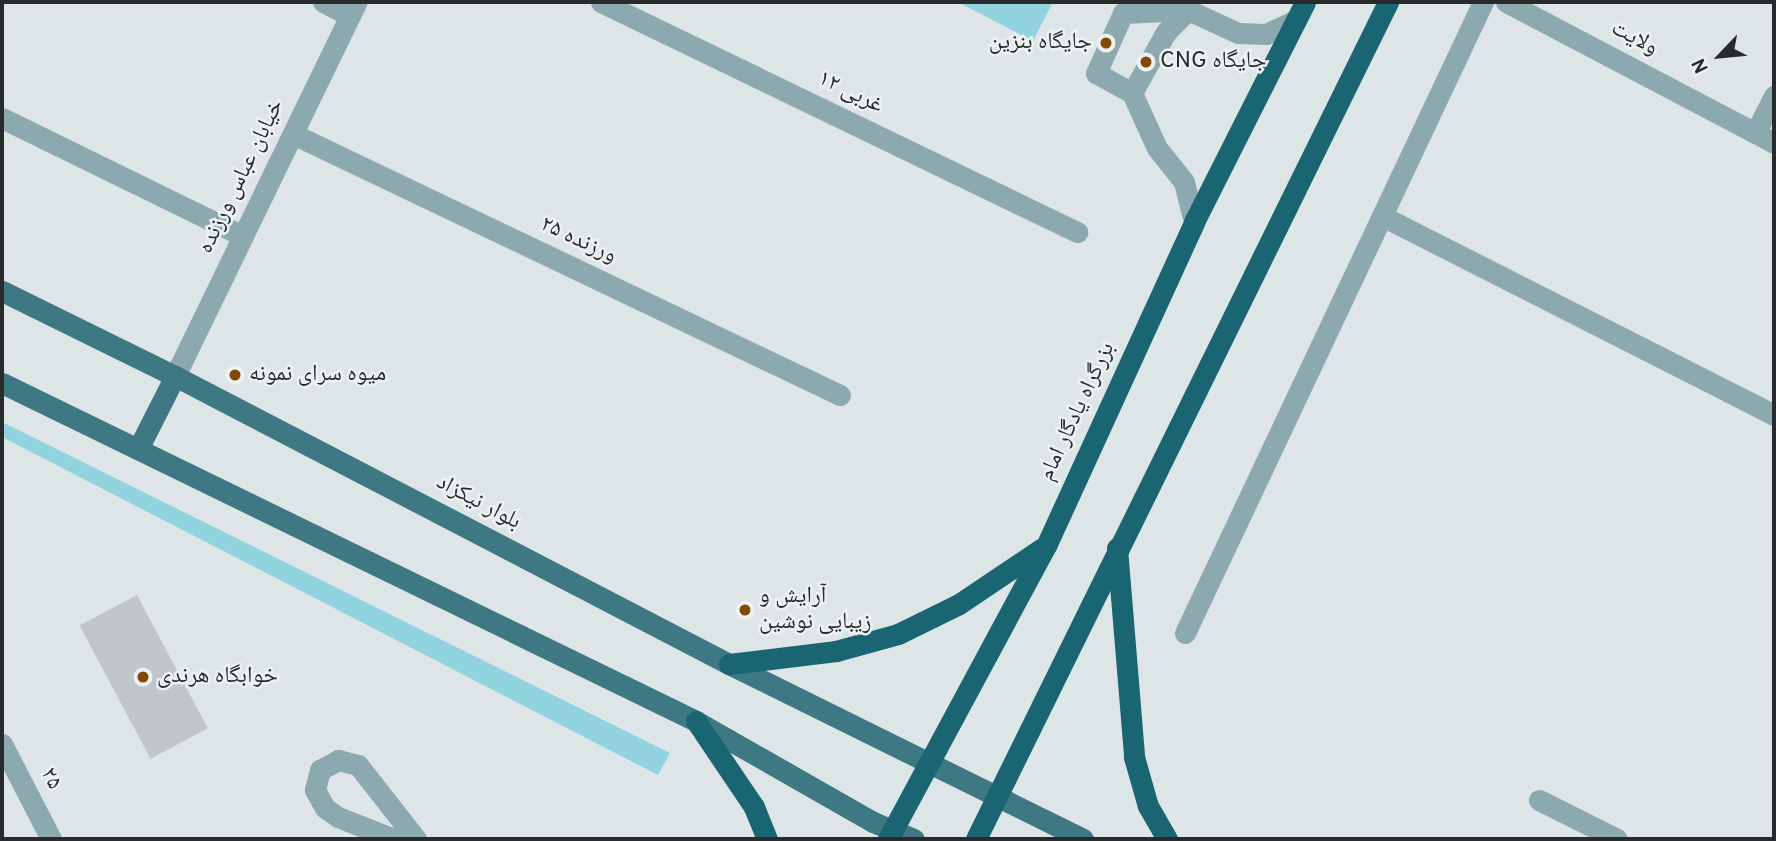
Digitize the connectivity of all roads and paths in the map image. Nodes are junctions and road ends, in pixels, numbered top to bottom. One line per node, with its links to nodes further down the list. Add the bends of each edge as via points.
1 (323, 2): 6 (street)
2 (601, 2): 16 (street, غربی ۱۲)
3 (1388, 2): 25 (highway)
4 (1483, 2): 14 (street)
5 (1506, 2): 13 (street, ولایت)
6 (354, 9): 12 (street, خیابان عباس ورزنده)
7 (1188, 10): 8 (street, via 1238,33 1266,34); 9 (street, via 1166,32); 9 (street, via 1123,13 1096,73)
8 (1301, 11): 15 (highway, بزرگراه یادگار امام)
9 (1132, 93): 15 (street, via 1157,148 1184,182)
10 (1774, 96): 13 (street)
11 (2, 118): 17 (street)
12 (293, 134): 17 (street, خیابان عباس ورزنده); 21 (street, ورزنده ۲۵)
13 (1765, 138)
14 (1382, 216): 22 (street); 26 (street)
15 (1194, 222): 24 (highway, بزرگراه یادگار امام)
16 (1077, 232)
17 (243, 236): 19 (street, خیابان عباس ورزنده)
18 (2, 291): 19 (main road, بلوار نیکزاد)
19 (175, 376): 23 (main road); 27 (main road, بلوار نیکزاد)
20 (2, 383): 23 (main road)
21 (840, 395)
22 (1774, 415)
23 (138, 449): 28 (main road)
24 (1046, 546): 27 (highway, via 959,604 898,634 836,651); 30 (highway, بزرگراه یادگار امام)
25 (1117, 547): 31 (highway); 41 (highway, via 1134,757 1148,806)
26 (1185, 633)
27 (729, 664): 30 (main road, بلوار نیکزاد)
28 (696, 721): 33 (main road); 37 (highway, via 754,807)
29 (2, 744): 34 (street, ۲۵)
30 (929, 763): 31 (main road, بلوار نیکزاد); 33 (highway, بزرگراه یادگار امام)
31 (998, 797): 39 (highway); 40 (main road, بلوار نیکزاد)
32 (1539, 800): 42 (street)
33 (890, 835): 38 (main road)
34 (51, 839)
35 (394, 839): 36 (street, via 325,808 314,790 320,770 338,760 358,765)
36 (416, 839)
37 (767, 839)
38 (914, 839)
39 (976, 839)
40 (1083, 839)
41 (1167, 839)
42 (1617, 839)

